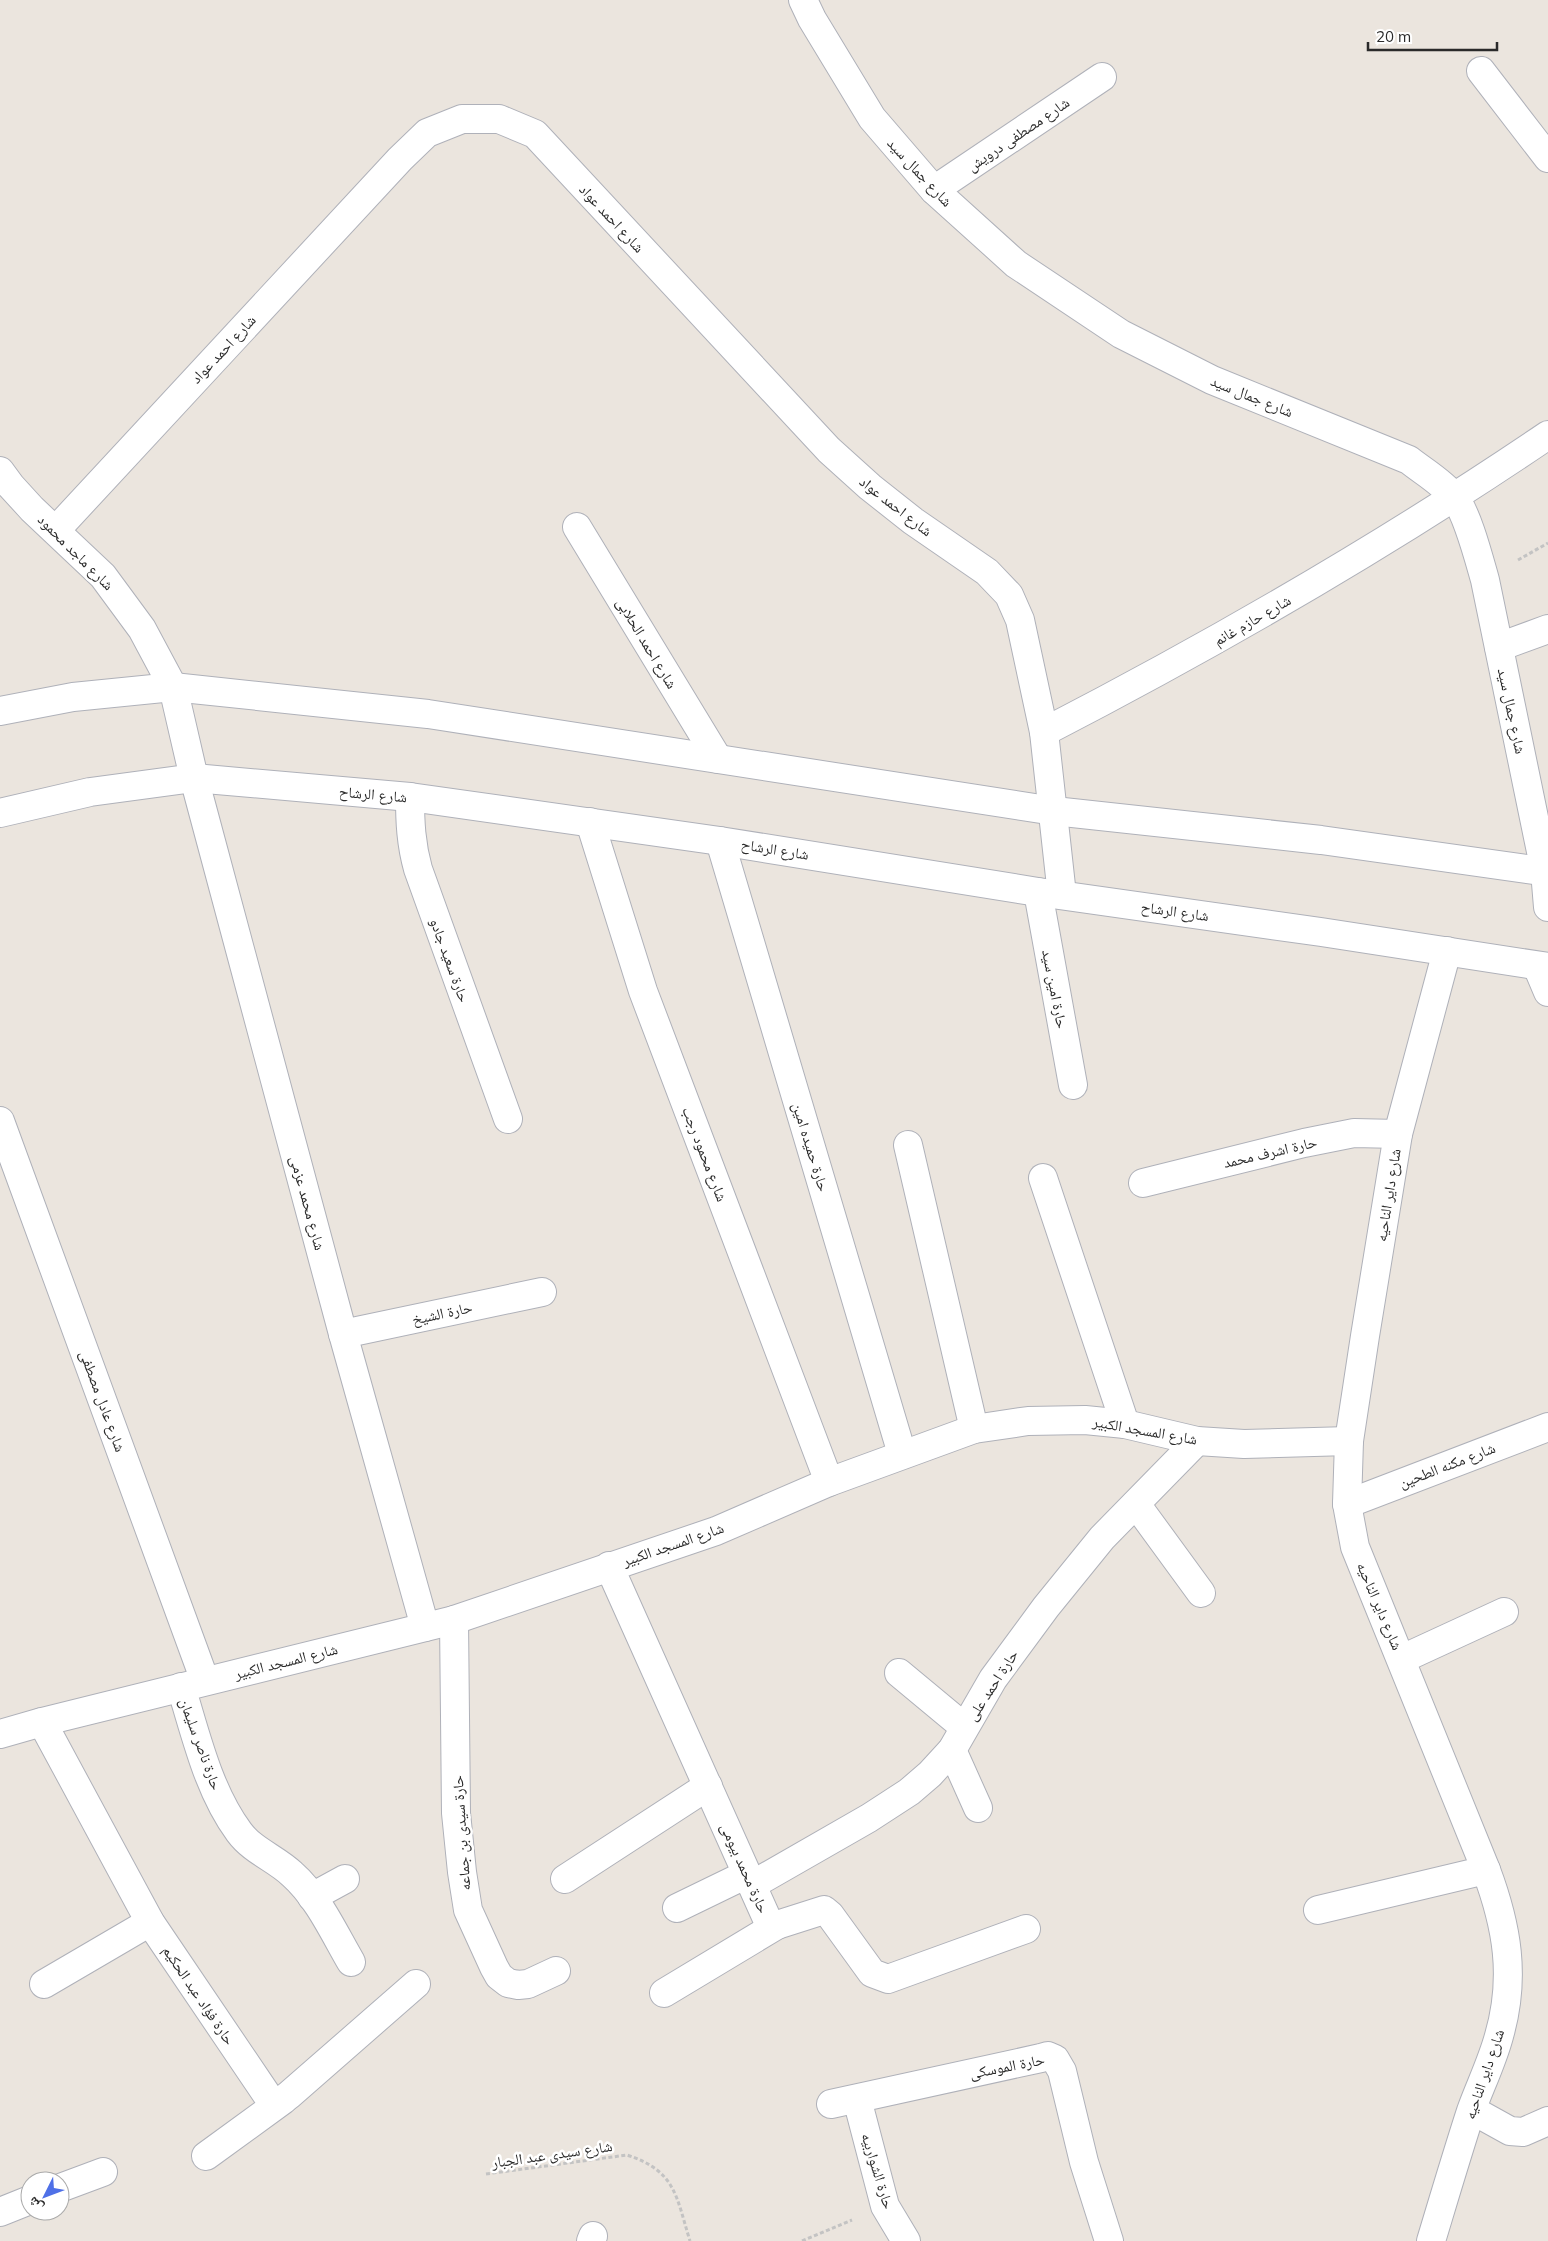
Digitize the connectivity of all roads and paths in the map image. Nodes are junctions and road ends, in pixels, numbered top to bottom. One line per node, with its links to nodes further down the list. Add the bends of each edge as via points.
1 (803, 0): 5 (street, شارع جمال سيد, via 872,118)
2 (1481, 71): 4 (street)
3 (1102, 78): 5 (street, شارع مصطفى درويش)
4 (1548, 158)
5 (934, 190): 8 (street, شارع جمال سيد, via 1016,264 1120,334 1212,380 1409,460)
6 (1548, 436): 8 (street, شارع حازم غانم)
7 (0, 471): 10 (street, شارع ماجد محمود)
8 (1455, 498): 12 (street, شارع جمال سيد, via 1472,537 1485,580); 15 (street, شارع حازم غانم, via 1256,618)
9 (577, 527): 16 (street, شارع احمد الحلابى)
10 (56, 530): 13 (street, شارع ماجد محمود, via 104,576 142,629); 15 (street, شارع احمد عواد, via 427,133 462,119 499,119 534,134 829,450 913,521 987,572 1009,594 1020,620)
11 (1548, 630): 12 (street)
12 (1499, 647): 23 (street, شارع جمال سيد)
13 (173, 686): 14 (street, via 73,697); 16 (street, via 428,714); 17 (street, شارع ماجد محمود)
14 (0, 711)
15 (1044, 732): 19 (street, شارع احمد عواد)
16 (718, 759): 19 (street)
17 (194, 778): 18 (street, شارع الرشاح); 20 (street, شارع الرشاح, via 90,792); 37 (street, شارع محمد عزمى)
18 (410, 797): 21 (street, شارع الرشاح); 30 (street, حارة سعيد جادو, via 412,843 418,868)
19 (1054, 811): 23 (street, via 1321,840); 24 (street, حارة امين سيد)
20 (0, 813)
21 (590, 822): 22 (street, شارع الرشاح); 44 (street, شارع محمود رجب, via 643,991)
22 (720, 841): 24 (street, شارع الرشاح); 43 (street, حارة حميده امين)
23 (1546, 872): 25 (street, شارع جمال سيد)
24 (1050, 893): 26 (street, شارع الرشاح); 29 (street, حارة امين سيد)
25 (1548, 908)
26 (1447, 951): 27 (street, شارع الرشاح); 32 (street, شارع داير الناحيه)
27 (1542, 966): 28 (street)
28 (1548, 992)
29 (1073, 1085)
30 (508, 1119)
31 (0, 1121): 54 (street, شارع عادل مصطفى)
32 (1398, 1134): 35 (street, حارة اشرف محمد, via 1354,1133); 42 (street, شارع داير الناحيه)
33 (908, 1145): 40 (street)
34 (1043, 1178): 38 (street)
35 (1143, 1183)
36 (542, 1292): 37 (street, حارة الشيخ)
37 (343, 1334): 51 (street, شارع محمد عزمى)
38 (1125, 1424): 40 (street, شارع المسجد الكبير, via 1085,1420 1028,1421); 41 (street, شارع المسجد الكبير)
39 (1548, 1427): 46 (street, شارع مكنه الطحين)
40 (974, 1429): 43 (street, شارع المسجد الكبير)
41 (1196, 1440): 42 (street, شارع المسجد الكبير, via 1244,1444); 45 (street, حارة احمد على)
42 (1349, 1441): 46 (street, شارع داير الناحيه)
43 (902, 1454): 44 (street, شارع المسجد الكبير)
44 (828, 1482): 47 (street, شارع المسجد الكبير, via 716,1531)
45 (1136, 1504): 48 (street); 57 (street, حارة احمد على, via 1102,1538 1046,1607 993,1679)
46 (1347, 1504): 52 (street, شارع داير الناحيه, via 1355,1547)
47 (609, 1566): 50 (street, شارع المسجد الكبير); 58 (street, حارة محمد بيومى)
48 (1201, 1593)
49 (1504, 1612): 52 (street)
50 (454, 1620): 51 (street, شارع المسجد الكبير); 71 (street, حارة سيدى بن جماعه, via 456,1813 468,1910 494,1967 508,1983 528,1984)
51 (425, 1627): 54 (street, شارع المسجد الكبير)
52 (1402, 1659): 60 (street, شارع داير الناحيه)
53 (899, 1673): 57 (street)
54 (193, 1684): 55 (street, شارع المسجد الكبير); 64 (street, حارة ناصر سليمان, via 207,1769 230,1819 254,1847 293,1874)
55 (42, 1722): 56 (street, شارع المسجد الكبير); 67 (street, حارة فؤاد عبد الحكيم)
56 (0, 1734)
57 (958, 1738): 59 (street); 63 (street, حارة احمد على, via 930,1774 908,1792 869,1818)
58 (708, 1786): 62 (street); 63 (street, حارة محمد بيومى)
59 (978, 1808)
60 (1486, 1870): 66 (street); 77 (street, شارع داير الناحيه, via 1500,1907 1506,1936 1508,1986 1500,2036)
61 (345, 1879): 64 (street)
62 (565, 1879)
63 (749, 1879): 65 (street, حارة احمد على); 68 (street, حارة محمد بيومى, via 766,1917)
64 (312, 1897): 70 (street, حارة ناصر سليمان)
65 (677, 1908)
66 (1318, 1910)
67 (150, 1922): 72 (street); 75 (street, حارة فؤاد عبد الحكيم, via 264,2092 276,2101)
68 (777, 1925): 69 (street, حارة محمد بيومى, via 824,1910 872,1974 888,1979); 74 (street)
69 (1026, 1929)
70 (351, 1962)
71 (556, 1971)
72 (44, 1984)
73 (416, 1984): 75 (street)
74 (664, 1993)
75 (283, 2100): 79 (street)
76 (844, 2101): 84 (street, حارة الشواربيه); 89 (street, حارة الموسكى, via 1042,2058 1055,2059 1062,2071 1084,2162)
77 (1472, 2110): 78 (street, via 1510,2132 1517,2133); 90 (street, شارع داير الناحيه)
78 (1548, 2121)
79 (206, 2156)
80 (103, 2172): 82 (street)
81 (486, 2174): 86 (path, شارع سيدى عبد الجبار, via 627,2155 634,2157 661,2172 674,2189)
82 (70, 2184)
83 (20, 2204): 85 (street)
84 (885, 2206): 87 (path); 88 (street, حارة الشواربيه)
85 (0, 2212)
86 (690, 2241)
87 (802, 2241)
88 (906, 2241)
89 (1109, 2241)
90 (1431, 2241)

